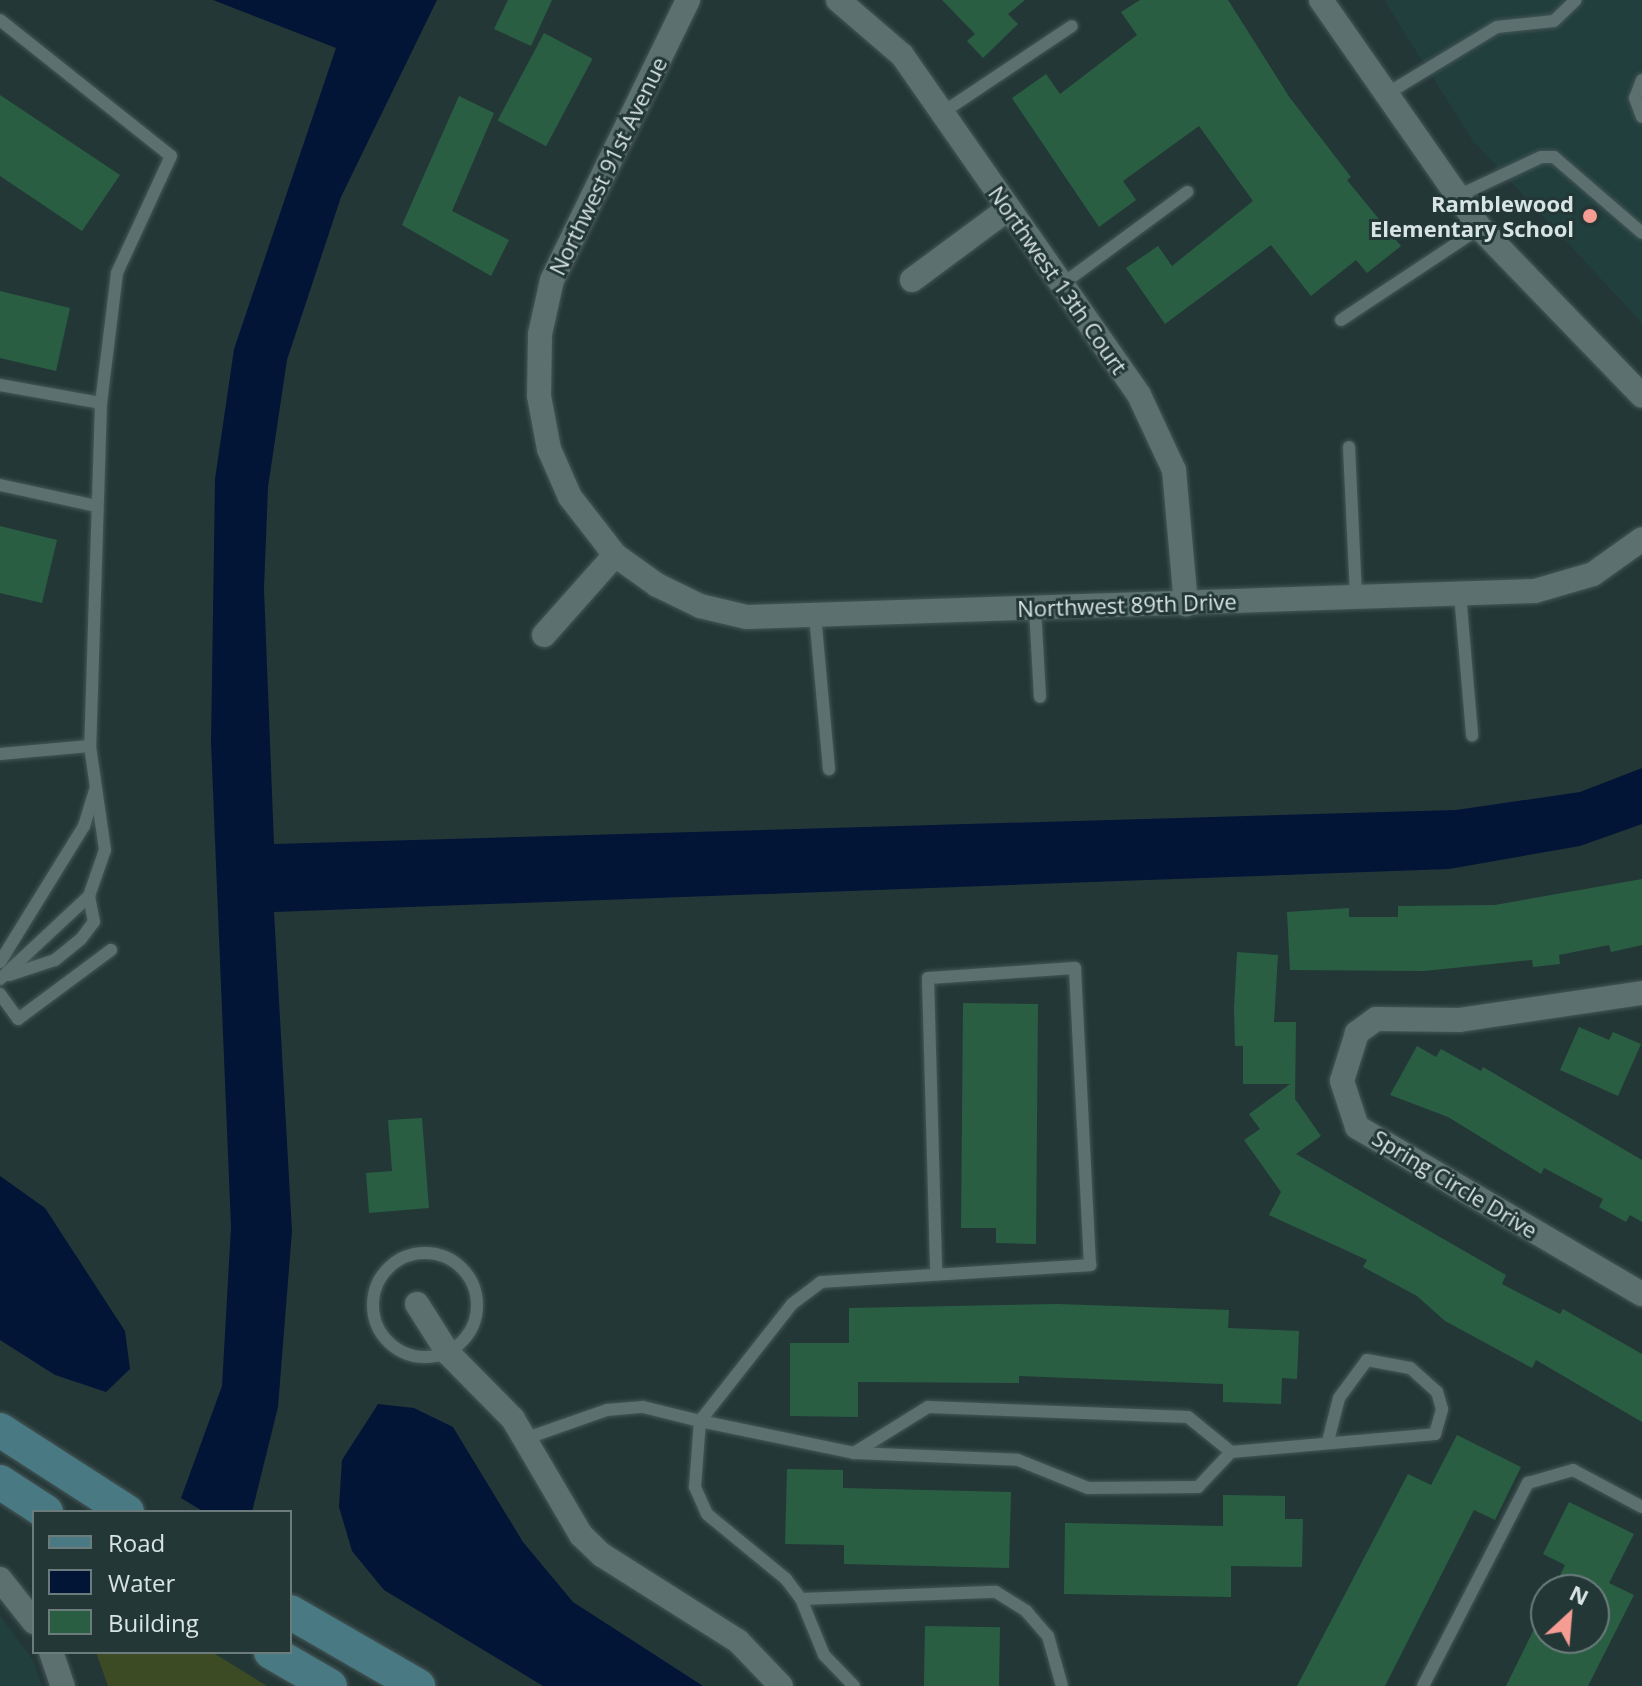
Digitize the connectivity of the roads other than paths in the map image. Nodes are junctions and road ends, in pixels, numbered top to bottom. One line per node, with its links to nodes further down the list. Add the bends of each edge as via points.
1 (688, 0): 26 (street, Northwest 91st Avenue, via 552,280 540,334 539,396 549,449 570,497)
2 (838, 0): 9 (street, Northwest 13th Court, via 902,55)
3 (1321, 0): 8 (street)
4 (1576, 0): 8 (lane, via 1554,21 1497,27)
5 (0, 20): 21 (lane, via 171,156 117,273)
6 (1072, 26): 9 (lane)
7 (1642, 80): 10 (lane, via 1635,98)
8 (1388, 93): 12 (street)
9 (942, 113): 13 (street, Northwest 13th Court)
10 (1642, 117)
11 (1187, 192): 17 (lane)
12 (1460, 195): 14 (street); 15 (lane, via 1541,157 1554,157)
13 (1008, 209): 16 (street); 17 (street, Northwest 13th Court)
14 (1480, 228): 18 (lane); 20 (street)
15 (1642, 233)
16 (912, 280)
17 (1061, 285): 29 (street, Northwest 13th Court, via 1139,395 1174,470)
18 (1341, 320)
19 (0, 385): 21 (lane)
20 (1642, 396)
21 (101, 403): 24 (lane)
22 (1349, 447): 28 (lane)
23 (0, 485): 24 (lane)
24 (96, 506): 35 (lane)
25 (1642, 539): 27 (street, Northwest 89th Drive, via 1593,574 1535,591)
26 (615, 555): 31 (street, Northwest 89th Drive, via 700,606 747,617); 32 (street)
27 (1460, 594): 28 (street, Northwest 89th Drive); 34 (lane)
28 (1356, 597): 29 (street, Northwest 89th Drive)
29 (1186, 604): 30 (street, Northwest 89th Drive)
30 (1035, 608): 31 (street, Northwest 89th Drive); 33 (lane)
31 (815, 615): 37 (lane)
32 (544, 635)
33 (1040, 697)
34 (1472, 735)
35 (90, 746): 36 (lane); 38 (lane)
36 (0, 754)
37 (829, 769)
38 (96, 787): 39 (lane, via 105,850); 41 (lane, via 84,826)
39 (89, 896): 42 (lane); 42 (lane, via 94,922 81,939 55,960)
40 (111, 950): 44 (lane, via 18,1019)
41 (0, 962)
42 (3, 978)
43 (1642, 993): 46 (street, Spring Circle Drive, via 1460,1020 1376,1019 1357,1033 1342,1081 1357,1127)
44 (0, 994)
45 (936, 1272): 45 (lane, via 1090,1265 1075,968 928,978); 49 (lane, via 821,1282 792,1304)
46 (1642, 1294)
47 (417, 1304): 48 (street)
48 (448, 1353): 48 (lane, via 476,1318 468,1276 431,1253 401,1258 373,1292 381,1335 404,1354); 51 (street)
49 (700, 1421): 51 (lane, via 643,1407 607,1410); 54 (lane); 60 (lane, via 695,1487 707,1514)
50 (0, 1430): 58 (street)
51 (527, 1438): 68 (street, via 581,1535 602,1555 738,1641)
52 (1328, 1441): 52 (lane, via 1435,1434 1442,1409 1437,1392 1410,1368 1367,1360 1339,1398); 53 (lane)
53 (1231, 1452): 54 (lane, via 1198,1487 1088,1488 1018,1460); 54 (lane, via 1188,1417 928,1407)
54 (854, 1453)
55 (0, 1482): 57 (street)
56 (1642, 1507): 71 (lane, via 1573,1470 1528,1483)
57 (43, 1510)
58 (124, 1510)
59 (0, 1579): 62 (street)
60 (801, 1599): 69 (lane, via 813,1637); 70 (lane, via 996,1592 1026,1611 1048,1636)
61 (292, 1613): 67 (street)
62 (32, 1619)
63 (52, 1654): 65 (street)
64 (274, 1654): 66 (street)
65 (63, 1686)
66 (330, 1686)
67 (418, 1686)
68 (781, 1686)
69 (854, 1686)
70 (1062, 1686)
71 (1423, 1686)

